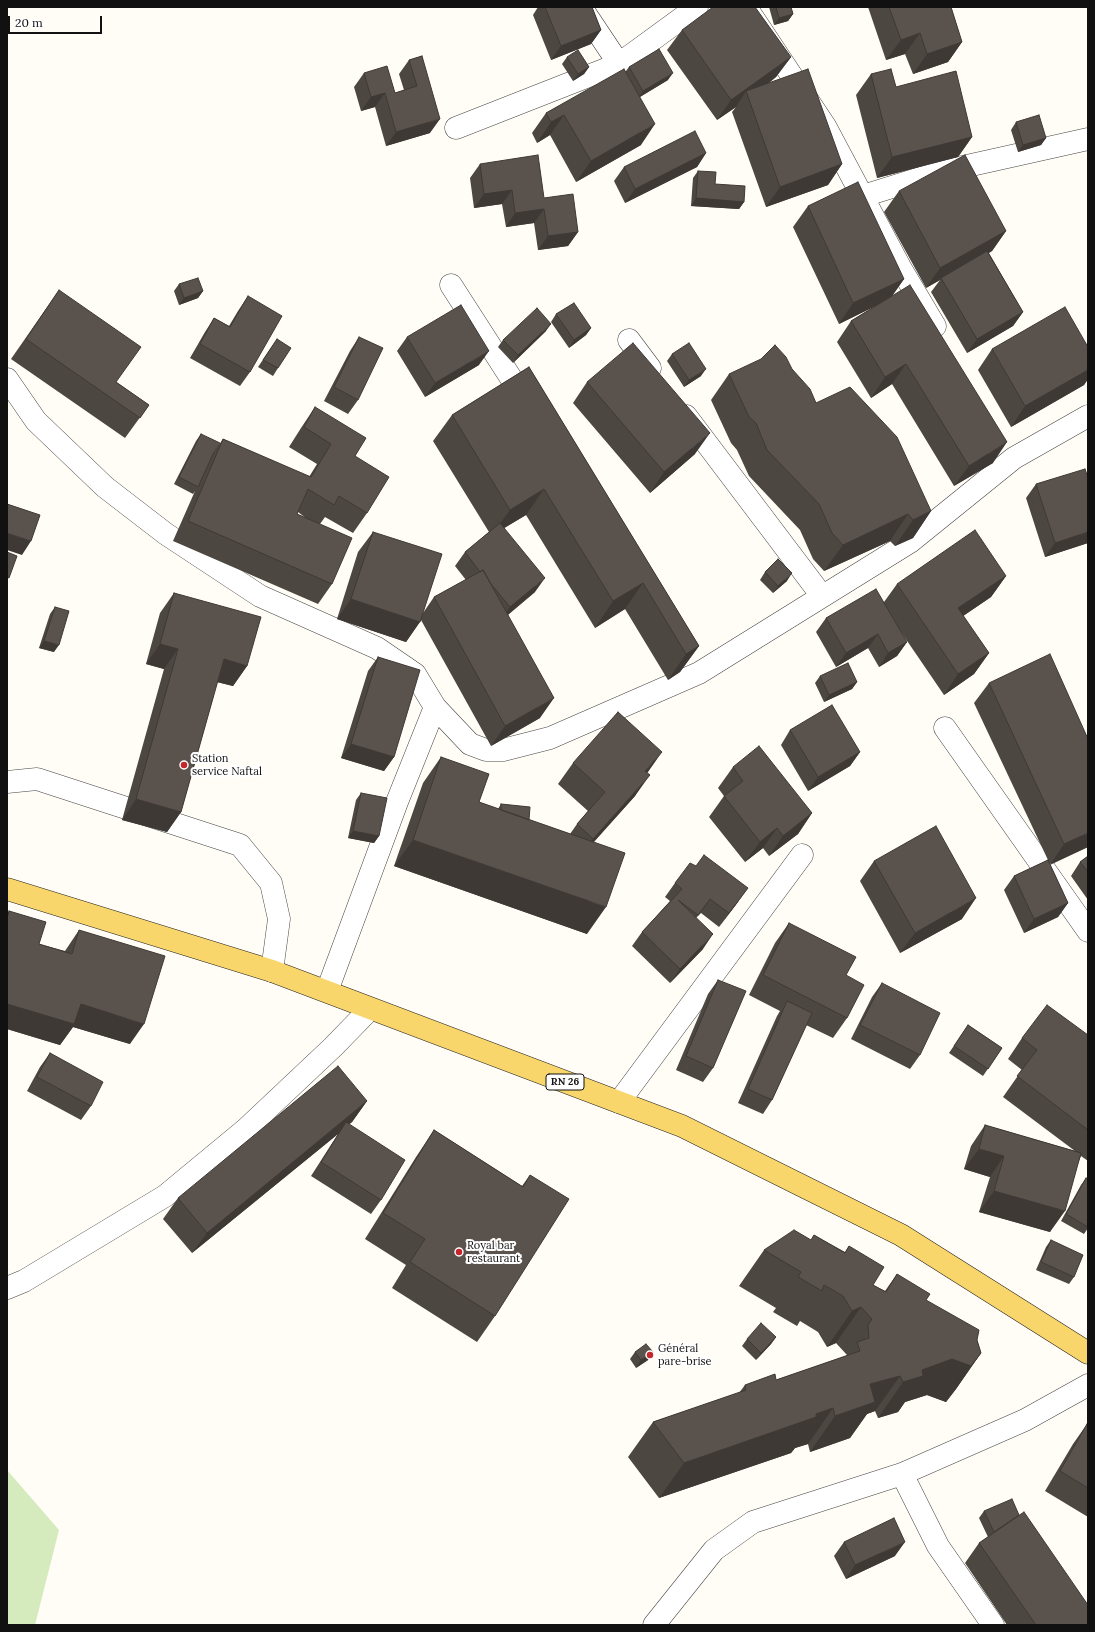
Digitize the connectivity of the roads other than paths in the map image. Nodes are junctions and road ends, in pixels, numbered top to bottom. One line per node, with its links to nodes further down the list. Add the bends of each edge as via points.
1 (581, 7): 4 (street)
2 (697, 7): 4 (street)
3 (744, 7): 7 (street, via 825,126)
4 (619, 64): 5 (street)
5 (456, 128)
6 (1087, 141): 7 (street, via 940,172)
7 (863, 196): 10 (street, via 900,267)
8 (451, 285): 15 (street)
9 (629, 340): 12 (street)
10 (945, 342)
11 (7, 379): 21 (street, via 36,421 105,487 166,534 260,596 377,648 415,674)
12 (662, 384)
13 (676, 402): 18 (street)
14 (1088, 416): 17 (street)
15 (536, 418)
16 (1002, 438): 17 (street)
17 (1014, 458): 18 (street, via 910,542)
18 (822, 596): 20 (street)
19 (686, 653): 20 (street)
20 (699, 673): 21 (street, via 550,738 503,750 486,750 470,744)
21 (435, 707): 28 (street)
22 (945, 728): 26 (street)
23 (7, 782): 27 (street, via 37,779 240,845 271,883 279,919)
24 (802, 855): 30 (street)
25 (7, 889): 27 (main road, RN 26)
26 (1088, 931)
27 (272, 971): 28 (main road, RN 26)
28 (327, 991): 29 (main road, RN 26)
29 (370, 1009): 30 (main road, RN 26); 31 (street, via 333,1048 246,1129 165,1196 24,1281)
30 (619, 1102): 32 (main road, RN 26, via 682,1126 901,1235)
31 (7, 1288)
32 (1088, 1353)
33 (1088, 1385): 34 (street, via 1025,1420)
34 (902, 1474): 35 (street, via 753,1522 714,1550); 36 (street, via 938,1546)
35 (654, 1625)
36 (993, 1625)

